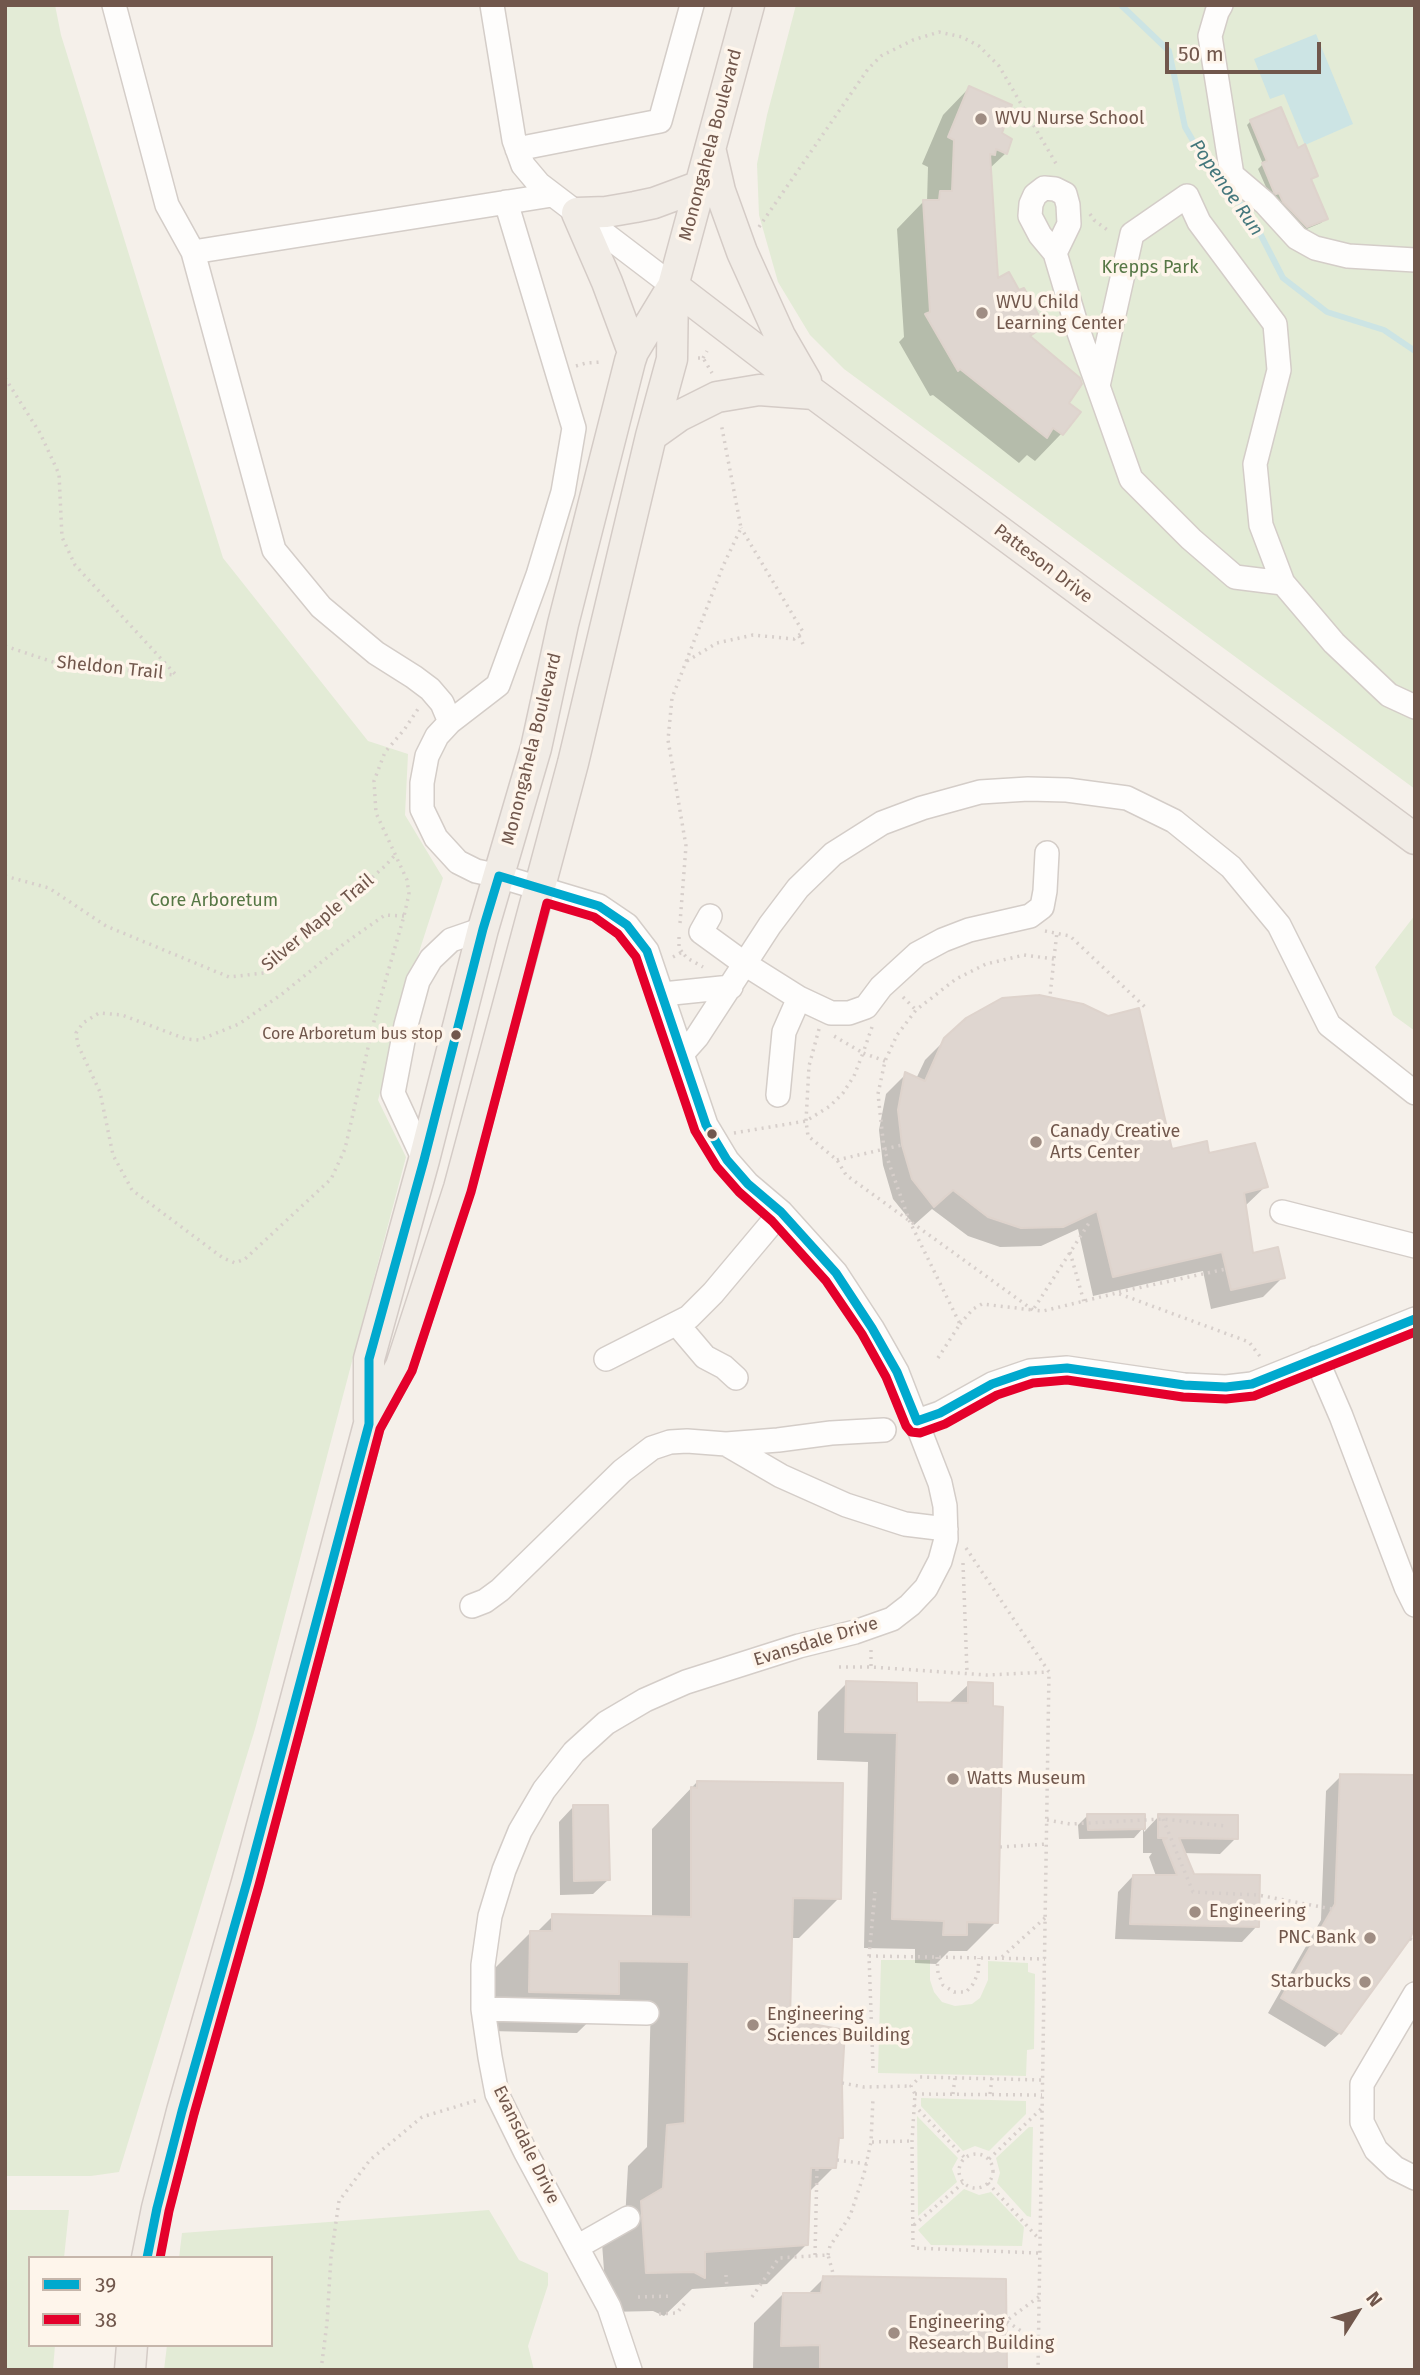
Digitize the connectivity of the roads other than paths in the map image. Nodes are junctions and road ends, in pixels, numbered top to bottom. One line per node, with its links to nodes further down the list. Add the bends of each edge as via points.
1 (114, 5): 12 (street, via 167,205)
2 (492, 5): 6 (street)
3 (692, 5): 6 (street, via 660,121)
4 (749, 5): 7 (main road, Monongahela Boulevard)
5 (1222, 5): 14 (street, via 1210,36 1232,174 1297,238 1315,248 1348,256)
6 (517, 149): 9 (street, via 523,165)
7 (710, 152): 8 (main road, Monongahela Boulevard); 18 (main road, via 742,252 780,336)
8 (700, 186): 11 (main road, via 654,203); 15 (main road, Monongahela Boulevard)
9 (552, 195): 10 (street); 11 (street)
10 (506, 202): 12 (street); 22 (street, Evansdale Drive, via 574,428 563,492 498,685)
11 (577, 214): 15 (street); 16 (main road)
12 (194, 252): 22 (street, via 274,550 321,607 430,690)
13 (1055, 253): 17 (street)
14 (1415, 260)
15 (673, 286): 16 (main road, Monongahela Boulevard); 18 (main road, Patteson Drive); 19 (main road, Monongahela Boulevard, via 672,359)
16 (633, 352): 25 (main road, Monongahela Boulevard, via 536,748)
17 (1098, 387): 20 (street, via 1131,479 1235,577); 20 (street, via 1132,234 1187,196 1199,222 1275,324 1279,370 1255,464 1261,524)
18 (814, 394): 19 (main road, via 759,390 717,397); 23 (main road, Patteson Drive)
19 (651, 436): 26 (main road, Monongahela Boulevard, via 573,763)
20 (1283, 583): 21 (street, via 1334,643 1389,695)
21 (1415, 707)
22 (450, 722): 25 (street, Evansdale Drive, via 427,756 422,809 436,838 458,862)
23 (1415, 839)
24 (1047, 853): 32 (street, via 1042,907 1030,916 970,930 917,954 866,1007 831,1013)
25 (499, 876): 26 (street, Evansdale Drive); 28 (main road, Monongahela Boulevard)
26 (538, 887): 31 (street, Evansdale Drive, via 599,906 627,925 647,951); 46 (main road, Monongahela Boulevard, via 459,1188 401,1366)
27 (710, 916): 29 (street, via 701,932)
28 (483, 929): 36 (main road, Monongahela Boulevard); 36 (street, via 451,940 431,959 418,981 406,1025 393,1093)
29 (745, 964): 30 (street); 32 (street); 34 (street, via 798,888 833,854 882,823 980,792 1067,790 1127,798 1174,821 1231,867 1279,925 1329,1025)
30 (731, 986): 31 (street); 33 (street)
31 (663, 994): 33 (street, Evansdale Drive)
32 (799, 998): 35 (street, via 783,1032)
33 (682, 1054): 37 (street, Evansdale Drive, via 706,1125 727,1160)
34 (1415, 1093)
35 (778, 1095)
36 (424, 1160): 46 (main road, Monongahela Boulevard, via 369,1359)
37 (780, 1212): 41 (street, via 713,1293); 45 (street, Evansdale Drive, via 836,1273 873,1328)
38 (1282, 1212): 39 (street)
39 (1415, 1246)
40 (1415, 1319): 42 (street)
41 (677, 1324): 43 (street); 44 (street, via 705,1357)
42 (1316, 1358): 45 (street, via 1252,1384 1226,1387 1068,1368 1030,1371); 50 (street)
43 (606, 1359)
44 (736, 1378)
45 (917, 1421): 49 (street, Evansdale Drive, via 940,1483)
46 (369, 1424): 58 (main road, Monongahela Boulevard)
47 (884, 1430): 48 (street)
48 (726, 1444): 49 (street, via 781,1476 846,1504 905,1524); 51 (street, via 687,1441 652,1448 622,1471 500,1590)
49 (946, 1529): 53 (street, Evansdale Drive, via 940,1561 926,1588 892,1619 665,1691 606,1723 574,1752 544,1790 504,1870 490,1916)
50 (1415, 1605)
51 (472, 1606)
52 (1415, 1994): 55 (street, via 1362,2084 1362,2122 1376,2150 1395,2168)
53 (483, 2009): 54 (street); 57 (street, Evansdale Drive, via 497,2094)
54 (647, 2013)
55 (1415, 2178)
56 (628, 2218): 57 (street)
57 (577, 2247): 61 (street, Evansdale Drive, via 609,2307)
58 (146, 2256)
59 (132, 2347): 60 (main road)
60 (130, 2370)
61 (630, 2370)

